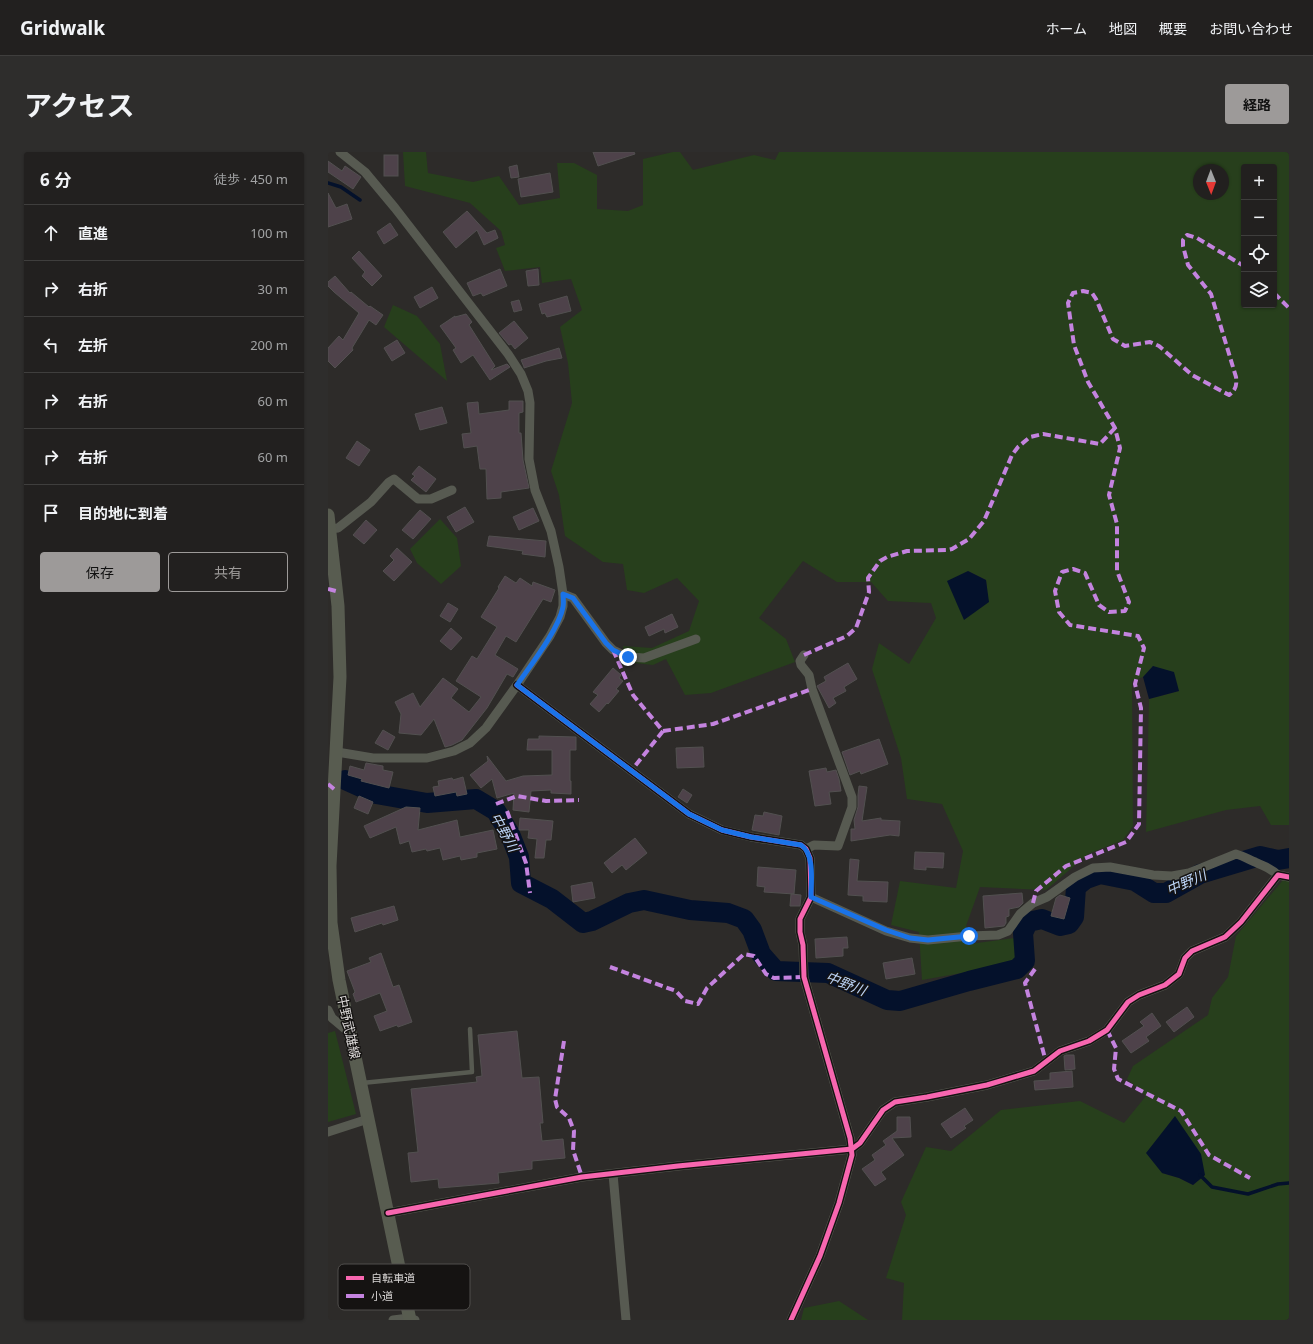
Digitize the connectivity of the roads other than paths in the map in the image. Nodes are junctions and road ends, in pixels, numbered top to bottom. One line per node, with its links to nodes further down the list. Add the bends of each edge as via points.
1 (340, 152): 5 (street, via 365,172 395,208 521,374 529,397 529,459 535,490 551,531)
2 (452, 490): 4 (street, via 431,499 418,499 394,480 338,528)
3 (328, 515): 4 (main road, 中野武雄線)
4 (330, 529): 9 (main road, 中野武雄線, via 338,614 340,677)
5 (563, 594): 6 (street, via 573,598 613,650 628,657 644,658); 8 (street, via 560,617)
6 (696, 639)
7 (804, 655): 12 (street, via 800,661 801,665 809,675 852,797 852,807 838,846 814,845)
8 (517, 685): 10 (street, via 486,728 470,743 454,751 427,758 373,758); 12 (street, via 689,814 722,830)
9 (333, 734): 10 (main road, 中野武雄線)
10 (337, 752): 11 (main road, 中野武雄線)
11 (330, 804): 18 (main road, 中野武雄線, via 331,922)
12 (806, 848): 15 (street, via 810,858)
13 (1278, 874): 14 (street); 15 (street, via 1236,854 1172,876 1110,867 1093,868 1033,903 1020,914 1008,931 998,935 928,940 910,938 886,930); 22 (street, via 1242,922 1224,937 1192,951 1184,958 1179,974 1165,985 1128,1002 1107,1030 1089,1041 1060,1051 1034,1070 987,1084 895,1102 883,1110 860,1143)
14 (1289, 876)
15 (811, 897): 22 (street, via 800,919 804,977)
16 (328, 1010): 18 (street, via 332,1018)
17 (470, 1029): 19 (lane, via 472,1072)
18 (350, 1033): 19 (main road, 中野武雄線)
19 (360, 1083): 20 (main road, 中野武雄線)
20 (368, 1119): 21 (street); 24 (main road, 中野武雄線)
21 (328, 1132)
22 (852, 1149): 23 (street); 29 (street, via 850,1167 826,1241)
23 (613, 1174): 24 (street, via 582,1177); 28 (street)
24 (388, 1213): 25 (main road, 中野武雄線)
25 (399, 1264)
26 (411, 1319): 27 (street)
27 (393, 1320)
28 (626, 1320)
29 (791, 1320)

